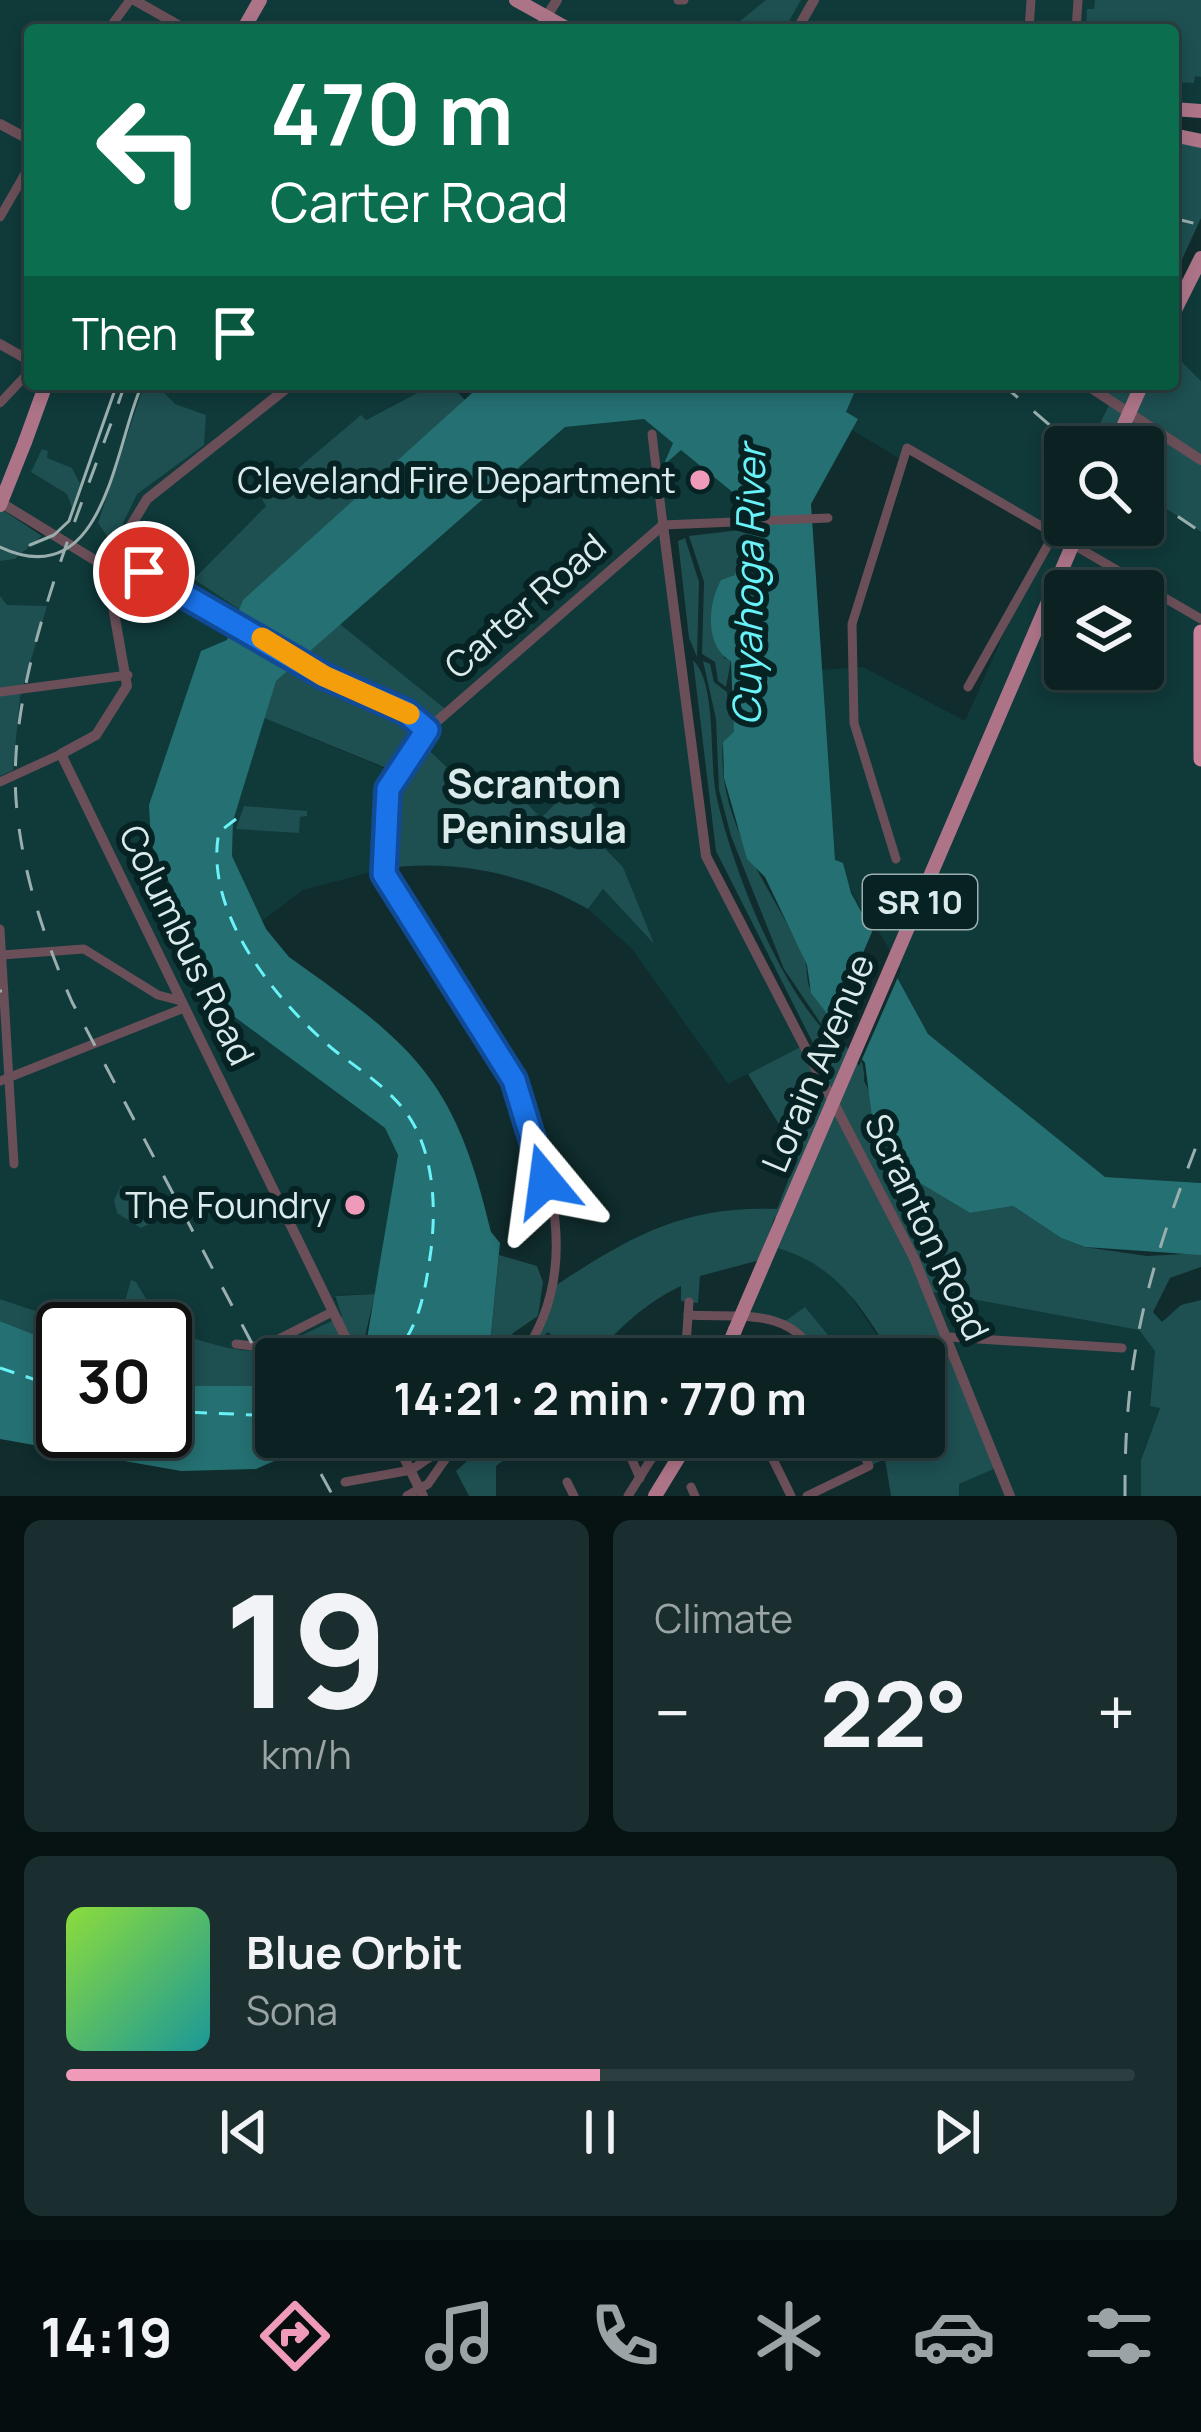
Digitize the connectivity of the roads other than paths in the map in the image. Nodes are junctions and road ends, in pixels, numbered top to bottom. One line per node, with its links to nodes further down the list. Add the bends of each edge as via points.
1 (132, 0): 5 (street); 6 (street)
2 (517, 0): 4 (main road)
3 (557, 0): 4 (street)
4 (542, 23)
5 (113, 24)
6 (176, 24)
7 (24, 175): 8 (street)
8 (0, 217)
9 (1199, 265): 10 (main road)
10 (1179, 303)
11 (24, 377): 16 (street)
12 (44, 390): 20 (main road, bridge)
13 (284, 390): 27 (street, via 147,499)
14 (1094, 390): 19 (street)
15 (1139, 390): 17 (main road, bridge)
16 (0, 403)
17 (1123, 426)
18 (652, 434): 22 (street, Scranton Road)
19 (1201, 460)
20 (0, 503): 27 (street)
21 (827, 518): 22 (street)
22 (663, 525): 33 (street, Carter Road); 46 (street, Scranton Road, via 706,856)
23 (1044, 528): 37 (street, via 907,448 852,624 854,723)
24 (1047, 546): 31 (street)
25 (1072, 546): 50 (main road, Lorain Avenue / SR 10, bridge)
26 (1075, 546): 28 (street)
27 (110, 562): 30 (street); 33 (street, via 144,572)
28 (1201, 619)
29 (1201, 632): 35 (highway)
30 (128, 675): 32 (street); 34 (street, via 96,735)
31 (968, 687)
32 (0, 692)
33 (427, 730): 48 (street, Carter Road, via 388,789 382,864 392,893 514,1080 556,1235 553,1284)
34 (61, 754): 36 (street); 40 (street, Columbus Road)
35 (1201, 759)
36 (0, 782)
37 (896, 859)
38 (0, 929): 39 (street)
39 (2, 955): 40 (street, via 94,952); 41 (street)
40 (182, 1005): 41 (street); 44 (street, Columbus Road)
41 (3, 1080): 42 (street)
42 (14, 1164)
43 (689, 1302): 45 (street)
44 (332, 1312): 47 (street, Columbus Road); 52 (street, via 263,1347)
45 (688, 1315): 49 (street); 51 (street, via 785,1321)
46 (948, 1337): 53 (street); 73 (street, Scranton Road)
47 (346, 1338)
48 (533, 1338)
49 (686, 1338)
50 (732, 1338)
51 (806, 1338)
52 (236, 1344)
53 (1122, 1348)
54 (405, 1458): 62 (street)
55 (429, 1458): 62 (street)
56 (446, 1458): 66 (street)
57 (631, 1458): 63 (street)
58 (652, 1458): 63 (street)
59 (679, 1458): 70 (main road)
60 (772, 1458): 71 (street)
61 (865, 1458): 72 (street, via 869,1466)
62 (411, 1470): 64 (street); 66 (street)
63 (640, 1478): 69 (street)
64 (345, 1482)
65 (567, 1482): 68 (street)
66 (422, 1493): 67 (street)
67 (407, 1496)
68 (574, 1496)
69 (628, 1496)
70 (656, 1496)
71 (791, 1496)
72 (807, 1496)
73 (1010, 1496)

